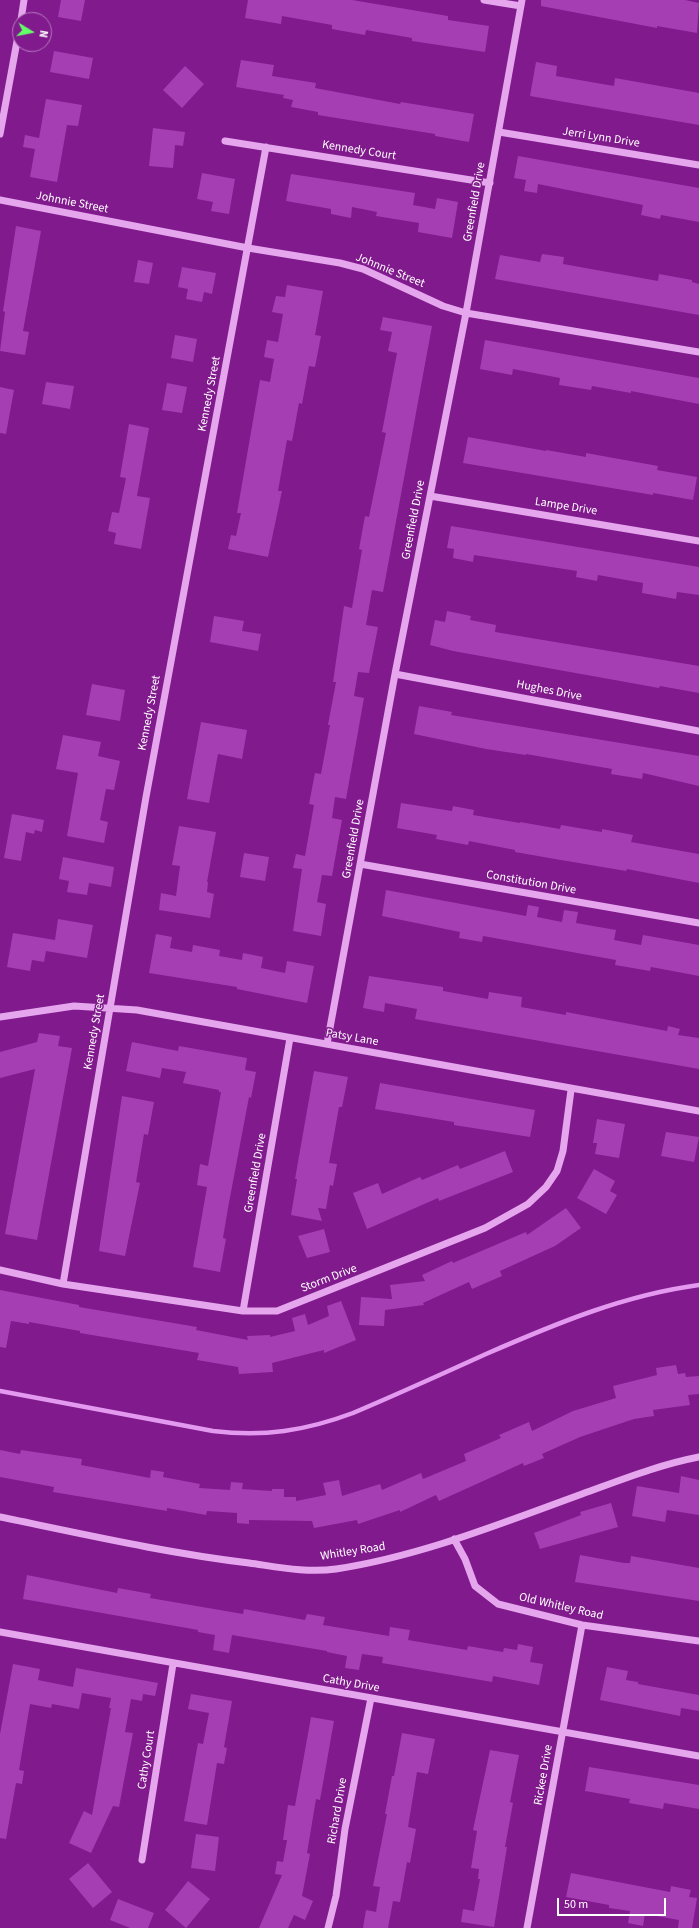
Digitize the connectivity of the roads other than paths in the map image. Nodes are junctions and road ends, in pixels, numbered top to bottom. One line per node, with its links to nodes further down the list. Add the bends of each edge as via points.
1 (24, 0): 4 (street)
2 (484, 0): 3 (street)
3 (522, 3): 6 (street, Greenfield Drive)
4 (22, 12)
5 (15, 52): 7 (street)
6 (499, 132): 10 (street, Jerri Lynn Drive); 11 (street, Greenfield Drive)
7 (0, 134)
8 (225, 141): 9 (street, Kennedy Court)
9 (266, 147): 11 (street, Kennedy Court); 13 (street, Kennedy Street)
10 (699, 165)
11 (490, 183): 14 (street, Greenfield Drive)
12 (0, 200): 13 (street, Johnnie Street)
13 (248, 248): 14 (street, Johnnie Street, via 363,269 443,306); 22 (street, Kennedy Street, via 147,790)
14 (466, 313): 15 (street, Johnnie Street); 16 (street, Greenfield Drive)
15 (699, 352)
16 (430, 496): 17 (street, Lampe Drive); 18 (street, Greenfield Drive)
17 (699, 541)
18 (395, 674): 19 (street, Hughes Drive); 20 (street, Greenfield Drive)
19 (699, 731)
20 (360, 864): 21 (street, Constitution Drive); 25 (street, Greenfield Drive)
21 (699, 923)
22 (110, 1008): 23 (street, Patsy Lane, via 74,1006); 24 (street, Patsy Lane, via 137,1010); 29 (street, Kennedy Street)
23 (0, 1017)
24 (290, 1038): 25 (street, Patsy Lane); 30 (street, Greenfield Drive)
25 (327, 1044): 26 (street, Patsy Lane)
26 (571, 1090): 27 (street, Patsy Lane); 30 (street, Storm Drive, via 563,1151 557,1171 546,1187 528,1204 485,1228 277,1311)
27 (699, 1111)
28 (0, 1270): 29 (street, Storm Drive)
29 (63, 1284): 30 (street, Storm Drive)
30 (243, 1311)
31 (699, 1457): 33 (street, Whitley Road, via 669,1463)
32 (0, 1517): 33 (street, Whitley Road, via 201,1557 304,1570 334,1569 387,1559)
33 (454, 1539): 34 (street, Old Whitley Road, via 475,1586 498,1604)
34 (582, 1625): 36 (street, Old Whitley Road); 39 (street, Rickee Drive)
35 (0, 1632): 37 (street, Cathy Drive)
36 (699, 1641)
37 (173, 1664): 38 (street, Cathy Drive); 41 (street, Cathy Court)
38 (371, 1698): 39 (street, Cathy Drive); 42 (street, Richard Drive)
39 (563, 1733): 40 (street, Cathy Drive); 43 (street, Rickee Drive)
40 (699, 1756)
41 (142, 1860)
42 (328, 1928)
43 (527, 1928)

